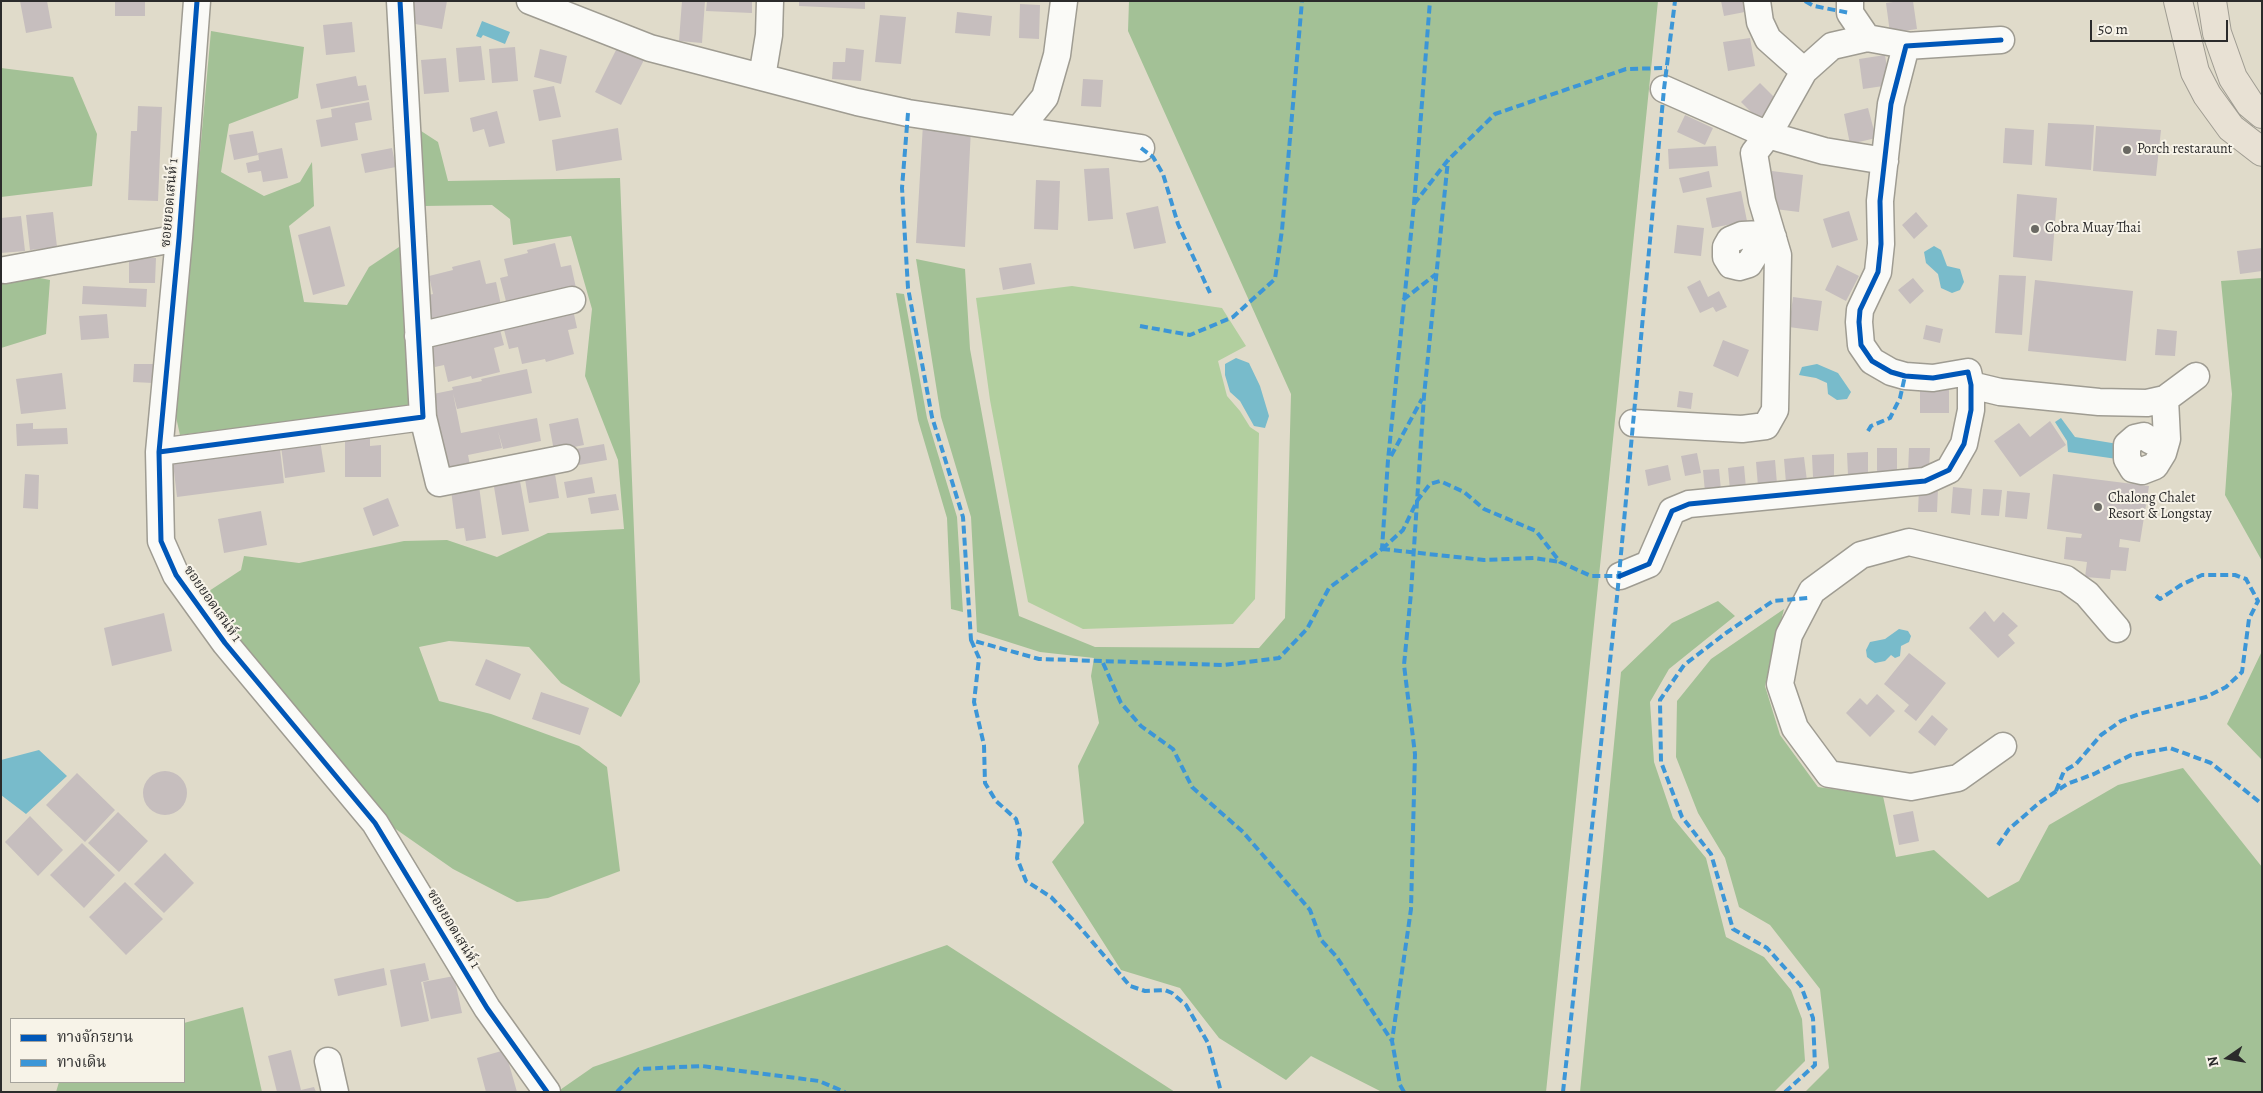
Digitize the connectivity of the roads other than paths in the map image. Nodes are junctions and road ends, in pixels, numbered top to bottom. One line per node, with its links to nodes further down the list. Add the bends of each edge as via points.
1 (198, 1): 24 (street, ซอยยอดเสน่ห์ 1)
2 (400, 1): 27 (street)
3 (530, 1): 14 (street, via 650,48)
4 (770, 1): 14 (street, via 769,35)
5 (1064, 1): 19 (street, via 1057,55 1045,97)
6 (1757, 1): 13 (street, via 1760,22 1768,39)
7 (1850, 1): 10 (street, via 1850,13)
8 (2178, 1): 17 (main road, via 2193,64)
9 (2212, 1): 15 (main road, via 2217,34)
10 (1867, 38): 12 (street); 13 (street, via 1832,46)
11 (2001, 40): 12 (street)
12 (1911, 46): 23 (street, via 1906,46 1891,104)
13 (1804, 72): 20 (street)
14 (762, 77): 19 (street, via 908,113)
15 (2233, 78): 17 (main road); 18 (main road, via 2250,104)
16 (1664, 89): 20 (street)
17 (2207, 95): 22 (main road, via 2231,128)
18 (2262, 114)
19 (1019, 129): 21 (street)
20 (1768, 135): 23 (street); 32 (street, via 1754,153 1762,201 1778,255 1775,410 1766,426 1742,429)
21 (1141, 148)
22 (2262, 152)
23 (1885, 161): 29 (street, via 1878,272 1860,310 1861,345 1872,361 1891,372 1933,378 1968,372)
24 (179, 238): 25 (street); 34 (street, ซอยยอดเสน่ห์ 1)
25 (5, 270)
26 (572, 300): 27 (street)
27 (418, 336): 31 (street)
28 (2196, 376): 30 (street)
29 (1971, 385): 30 (street, via 2000,392 2099,402 2147,403); 36 (street, via 1971,410 1964,444 1949,470 1925,481 1690,504 1672,511 1649,564)
30 (2165, 398): 33 (street)
31 (423, 417): 34 (street); 35 (street, via 439,483)
32 (1633, 423)
33 (2167, 439)
34 (159, 452): 41 (street, ซอยยอดเสน่ห์ 1, via 161,541 176,575 225,643 375,824 487,1008)
35 (566, 458)
36 (1620, 576)
37 (2117, 629): 38 (street, via 2087,594 2066,579 1909,542 1861,554 1812,591 1789,635 1780,684 1795,728 1829,774 1911,787 1958,778)
38 (2003, 746)
39 (328, 1061): 40 (street)
40 (335, 1092)
41 (547, 1092)

